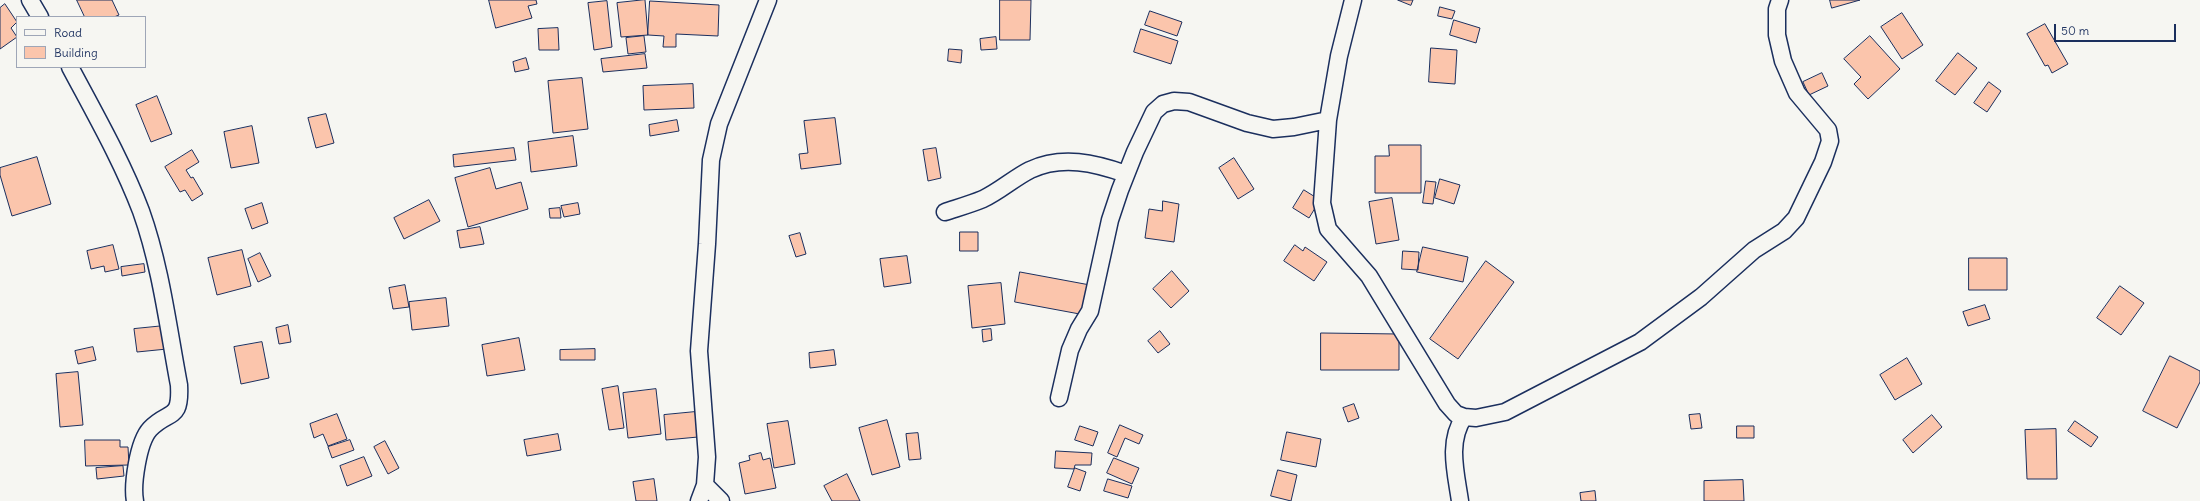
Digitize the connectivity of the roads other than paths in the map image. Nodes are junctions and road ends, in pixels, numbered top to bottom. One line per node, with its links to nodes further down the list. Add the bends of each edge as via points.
1 (30, 0): 5 (street)
2 (768, 0): 12 (street, via 719,124 711,160 699,351 707,457)
3 (1353, 0): 7 (street, via 1339,56)
4 (1780, 0): 11 (street, via 1777,9 1777,35 1783,61 1798,94 1828,130 1830,141 1823,162 1796,218 1784,231 1754,250 1701,297 1640,342 1505,412 1476,418)
5 (39, 16)
6 (71, 68): 13 (street, via 140,211 157,264 179,386 180,401 175,414 149,430 142,442)
7 (1328, 120): 8 (street, via 1274,129 1247,123 1189,102 1174,101 1163,104 1154,112); 11 (street, via 1322,203 1328,229 1369,276 1447,404 1456,414)
8 (1126, 174): 9 (street, via 1086,162 1065,161 1047,164 1030,170 983,199); 10 (street, via 1110,220 1090,311 1070,350)
9 (945, 212)
10 (1059, 398)
11 (1464, 417): 16 (street, via 1457,427 1454,439 1454,461)
12 (705, 485): 14 (street); 15 (street)
13 (135, 501)
14 (699, 501)
15 (721, 501)
16 (1460, 501)

